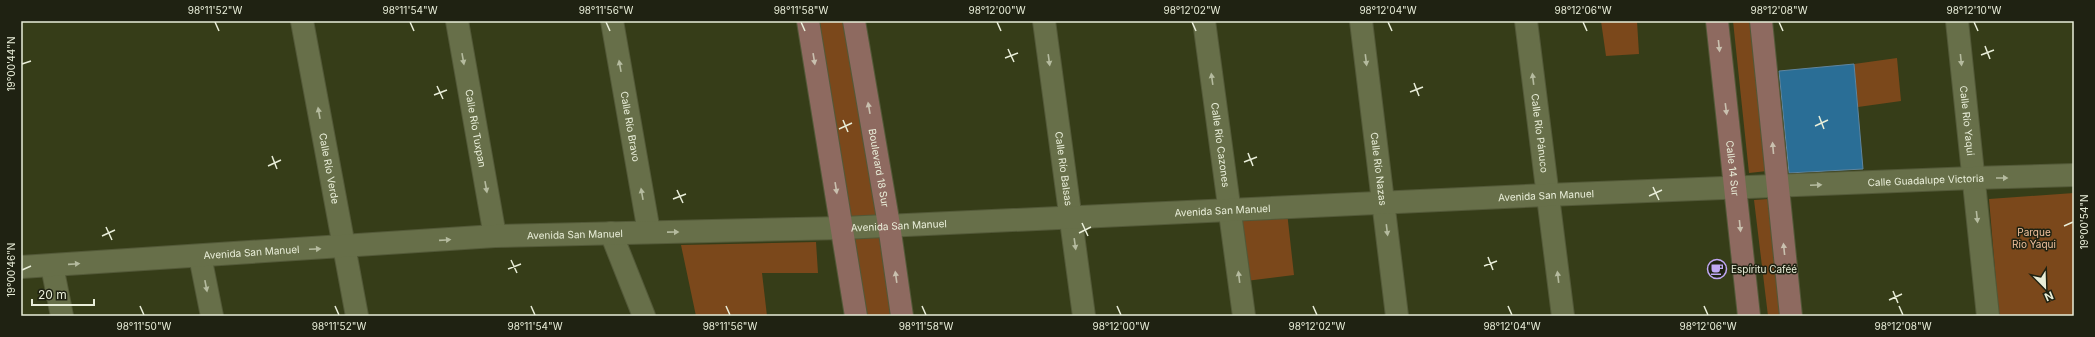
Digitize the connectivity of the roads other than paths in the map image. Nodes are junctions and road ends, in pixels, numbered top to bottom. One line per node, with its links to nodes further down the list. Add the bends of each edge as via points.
1 (302, 21): 26 (street, Calle Río Verde, one-way to 1)
2 (457, 21): 25 (street, Calle Río Tuxpan, one-way to 25)
3 (612, 21): 23 (street, Calle Río Bravo, one-way to 3)
4 (808, 21): 22 (main road, one-way to 22)
5 (854, 21): 21 (main road, Boulevard 18 Sur, one-way to 5)
6 (1044, 21): 20 (street, Calle Río Balsas, one-way to 20)
7 (1204, 21): 19 (street, Calle Río Cazones, one-way to 7)
8 (1361, 21): 18 (street, Calle Río Nazas, one-way to 18)
9 (1526, 21): 17 (street, Calle Río Pánuco, one-way to 9)
10 (1717, 21): 16 (main road, Calle 14 Sur, one-way to 16)
11 (1761, 21): 15 (main road, one-way to 11)
12 (1957, 21): 14 (street, Calle Río Yaqui, one-way to 14)
13 (2074, 175): 14 (street, Calle Guadalupe Victoria, one-way to 13)
14 (1973, 178): 15 (street, Calle Guadalupe Victoria, one-way to 14); 42 (street, Calle Río Yaqui, one-way to 42)
15 (1777, 187): 16 (street, Avenida San Manuel); 41 (main road, one-way to 15)
16 (1735, 188): 17 (street, Avenida San Manuel); 40 (main road, Calle 14 Sur, one-way to 40)
17 (1547, 195): 18 (street, Avenida San Manuel); 39 (street, Calle Río Pánuco, one-way to 17)
18 (1383, 203): 19 (street, Avenida San Manuel); 38 (street, Calle Río Nazas, one-way to 38)
19 (1230, 209): 20 (street, Avenida San Manuel); 37 (street, Calle Río Cazones, one-way to 19)
20 (1071, 216): 21 (street, Avenida San Manuel); 36 (street, Calle Río Balsas, one-way to 36)
21 (889, 225): 22 (street, Avenida San Manuel); 35 (main road, Boulevard 18 Sur, one-way to 21)
22 (842, 228): 23 (street, Avenida San Manuel, one-way to 22); 34 (main road)
23 (648, 232): 24 (street, Avenida San Manuel)
24 (611, 233): 25 (street, Avenida San Manuel); 33 (street)
25 (495, 236): 26 (street, Avenida San Manuel, one-way to 25)
26 (344, 248): 27 (street, Avenida San Manuel, one-way to 26); 32 (street, Calle Río Verde)
27 (200, 256): 28 (street, Avenida San Manuel, one-way to 27); 31 (street, one-way to 31)
28 (52, 266): 29 (street, Avenida San Manuel); 30 (street)
29 (21, 267)
30 (62, 316)
31 (212, 316)
32 (357, 316)
33 (644, 316)
34 (856, 316)
35 (902, 316)
36 (1084, 316)
37 (1244, 316)
38 (1398, 316)
39 (1563, 316)
40 (1749, 316)
41 (1791, 316)
42 (1988, 316)

